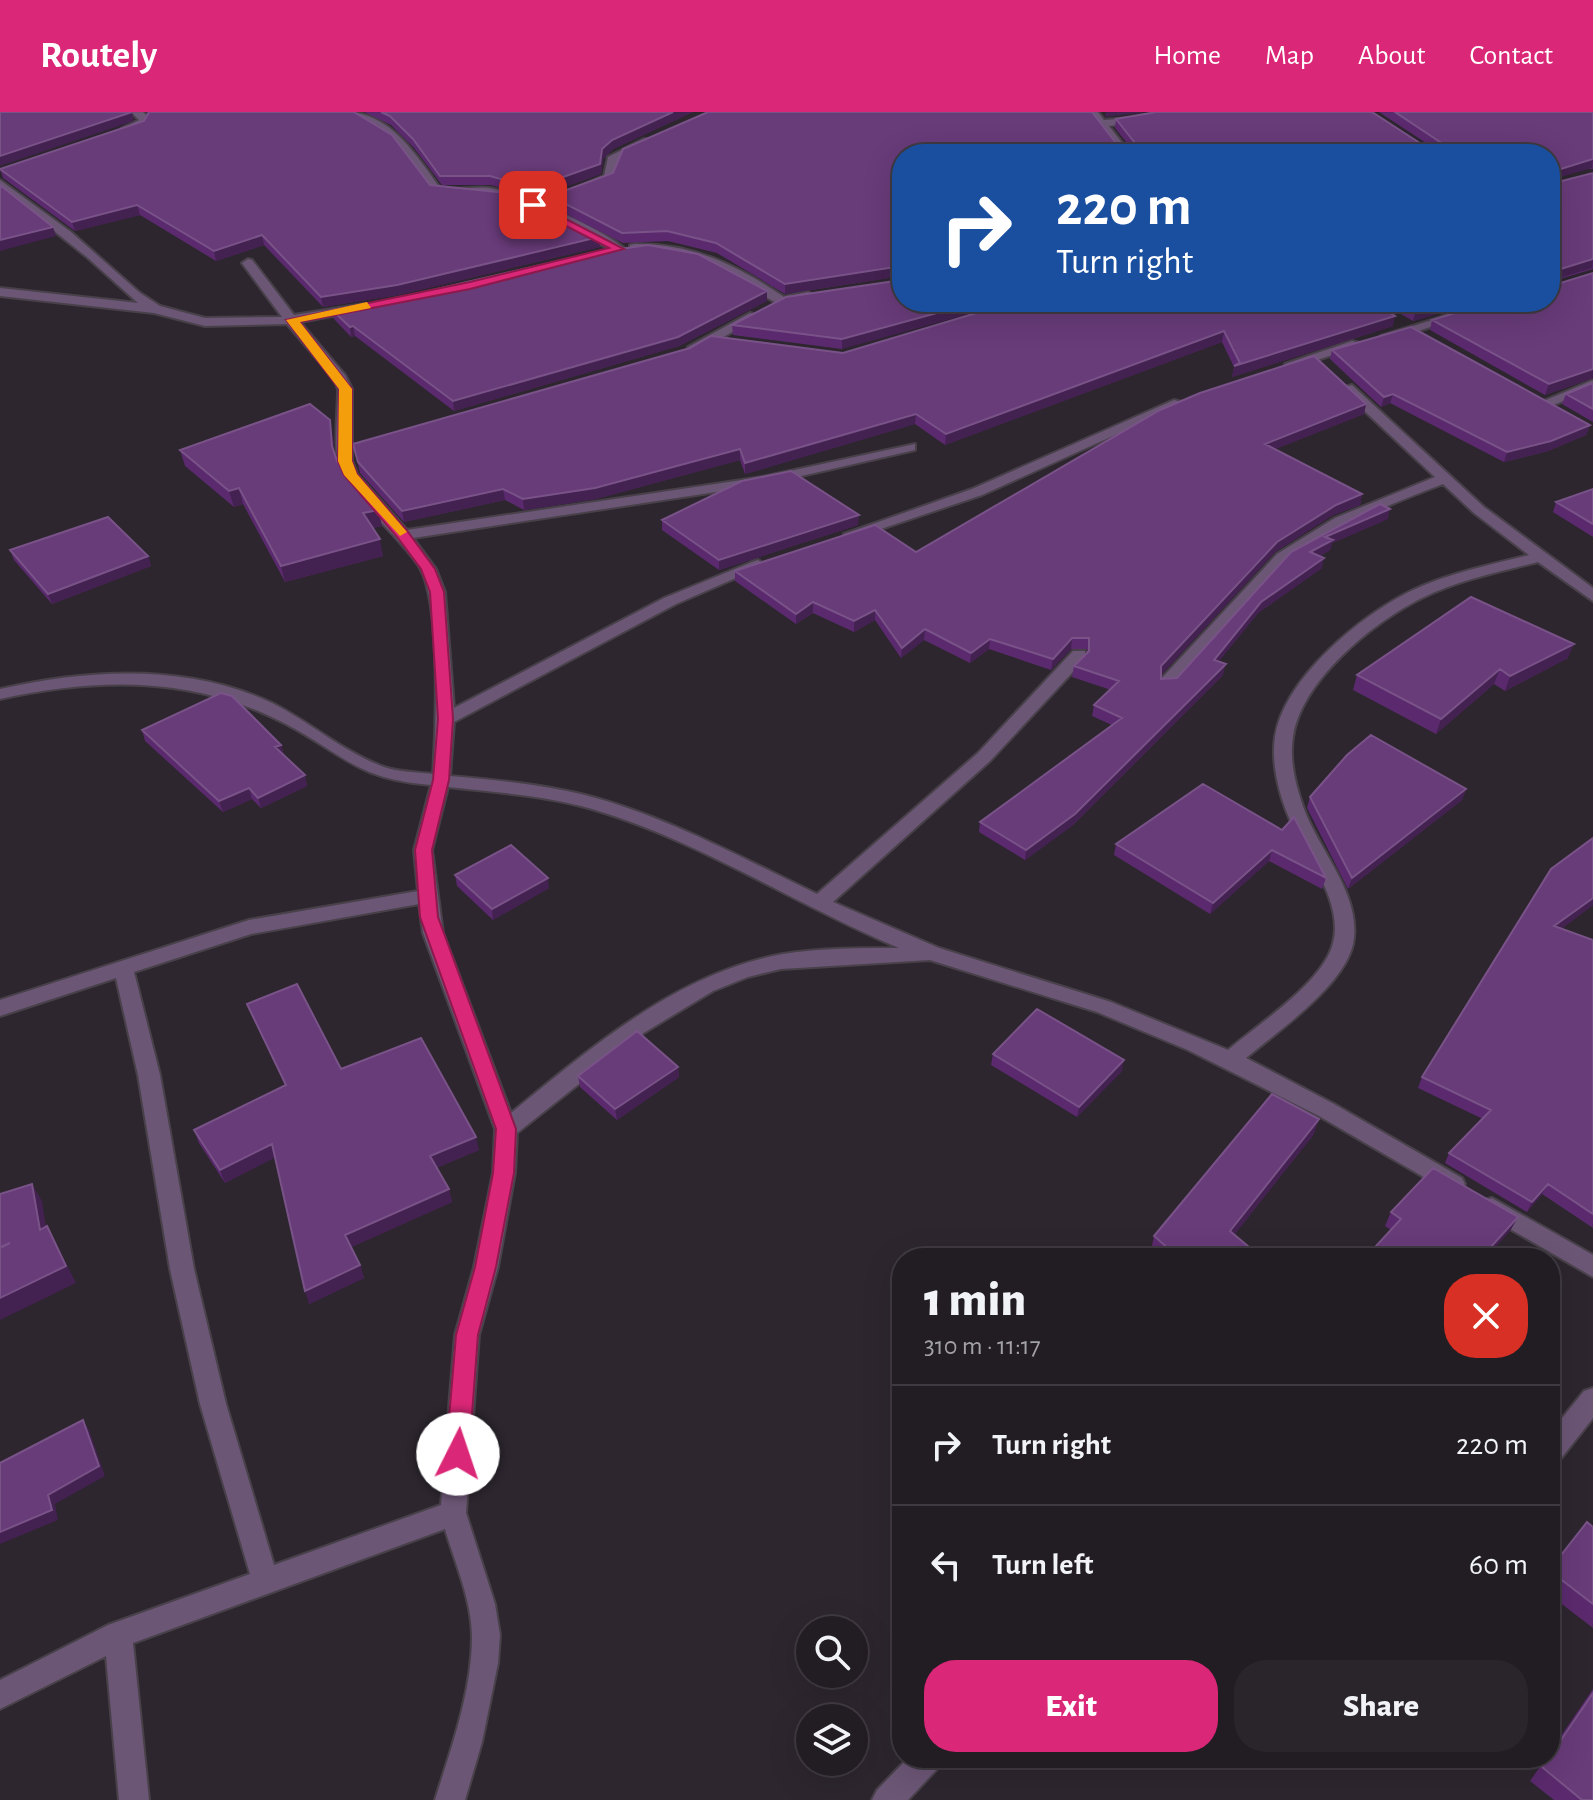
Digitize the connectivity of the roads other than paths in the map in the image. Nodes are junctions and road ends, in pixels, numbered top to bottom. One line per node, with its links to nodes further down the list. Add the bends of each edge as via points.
1 (136, 112): 7 (street, via 144,123)
2 (351, 112): 14 (street, via 400,140 436,190 452,195 488,191)
3 (1092, 112): 5 (street)
4 (1151, 118): 5 (street)
5 (1104, 123): 8 (street)
6 (664, 135): 12 (street, via 618,154 609,178)
7 (110, 136)
8 (1119, 144)
9 (13, 169): 10 (street)
10 (0, 173)
11 (0, 183): 22 (street)
12 (571, 192)
13 (546, 201): 14 (street)
14 (533, 205): 15 (street)
15 (619, 249): 16 (street); 20 (street, via 671,248 704,255)
16 (604, 253)
17 (248, 263): 25 (street)
18 (0, 292): 22 (street)
19 (823, 292): 20 (street)
20 (782, 301): 27 (street)
21 (381, 303): 25 (street)
22 (154, 309): 25 (street, via 208,321)
23 (1470, 312): 26 (street)
24 (1389, 315): 26 (street)
25 (292, 320): 38 (street, via 345,389 354,447 345,461 350,475)
26 (1413, 329): 29 (street); 31 (street)
27 (713, 340): 28 (street); 30 (street)
28 (736, 343)
29 (1437, 343)
30 (685, 352)
31 (1326, 367): 32 (street); 37 (street)
32 (1275, 370)
33 (1593, 384): 35 (street, via 1540,399)
34 (1192, 397): 39 (street, via 977,492)
35 (1568, 416)
36 (910, 447): 38 (street, via 762,481)
37 (1444, 479): 40 (street); 44 (street, via 1342,518 1302,542 1282,557)
38 (403, 535): 46 (street, via 428,569 437,592)
39 (837, 539)
40 (1540, 557): 42 (street); 53 (street, via 1475,574 1396,606 1369,622 1309,682 1284,734 1286,774 1298,817 1344,915 1345,935 1340,954 1315,983)
41 (777, 559): 46 (street, via 670,601)
42 (1593, 596)
43 (1079, 655): 49 (street, via 984,757)
44 (1167, 683)
45 (0, 694): 47 (street, via 117,675 207,688 239,696 296,723 330,748 380,772)
46 (446, 719): 47 (street)
47 (441, 780): 48 (street, via 423,850); 49 (street, via 598,805 703,844)
48 (428, 896): 51 (street, via 249,927); 54 (street, via 433,933)
49 (819, 903): 50 (street)
50 (934, 954): 53 (street, via 1103,1007); 54 (street, via 778,962 719,979 592,1060)
51 (123, 966): 52 (street); 59 (street, via 213,1404)
52 (0, 1008)
53 (1230, 1060): 55 (street, via 1316,1101)
54 (506, 1129): 58 (street, via 504,1173 467,1335)
55 (1593, 1267)
56 (1593, 1399): 57 (street)
57 (1560, 1440)
58 (453, 1513): 59 (street); 64 (street, via 486,1635 468,1742)
59 (265, 1580): 60 (street)
60 (118, 1635): 61 (street); 63 (street)
61 (0, 1695)
62 (918, 1768): 65 (street)
63 (134, 1800)
64 (450, 1800)
65 (887, 1800)

